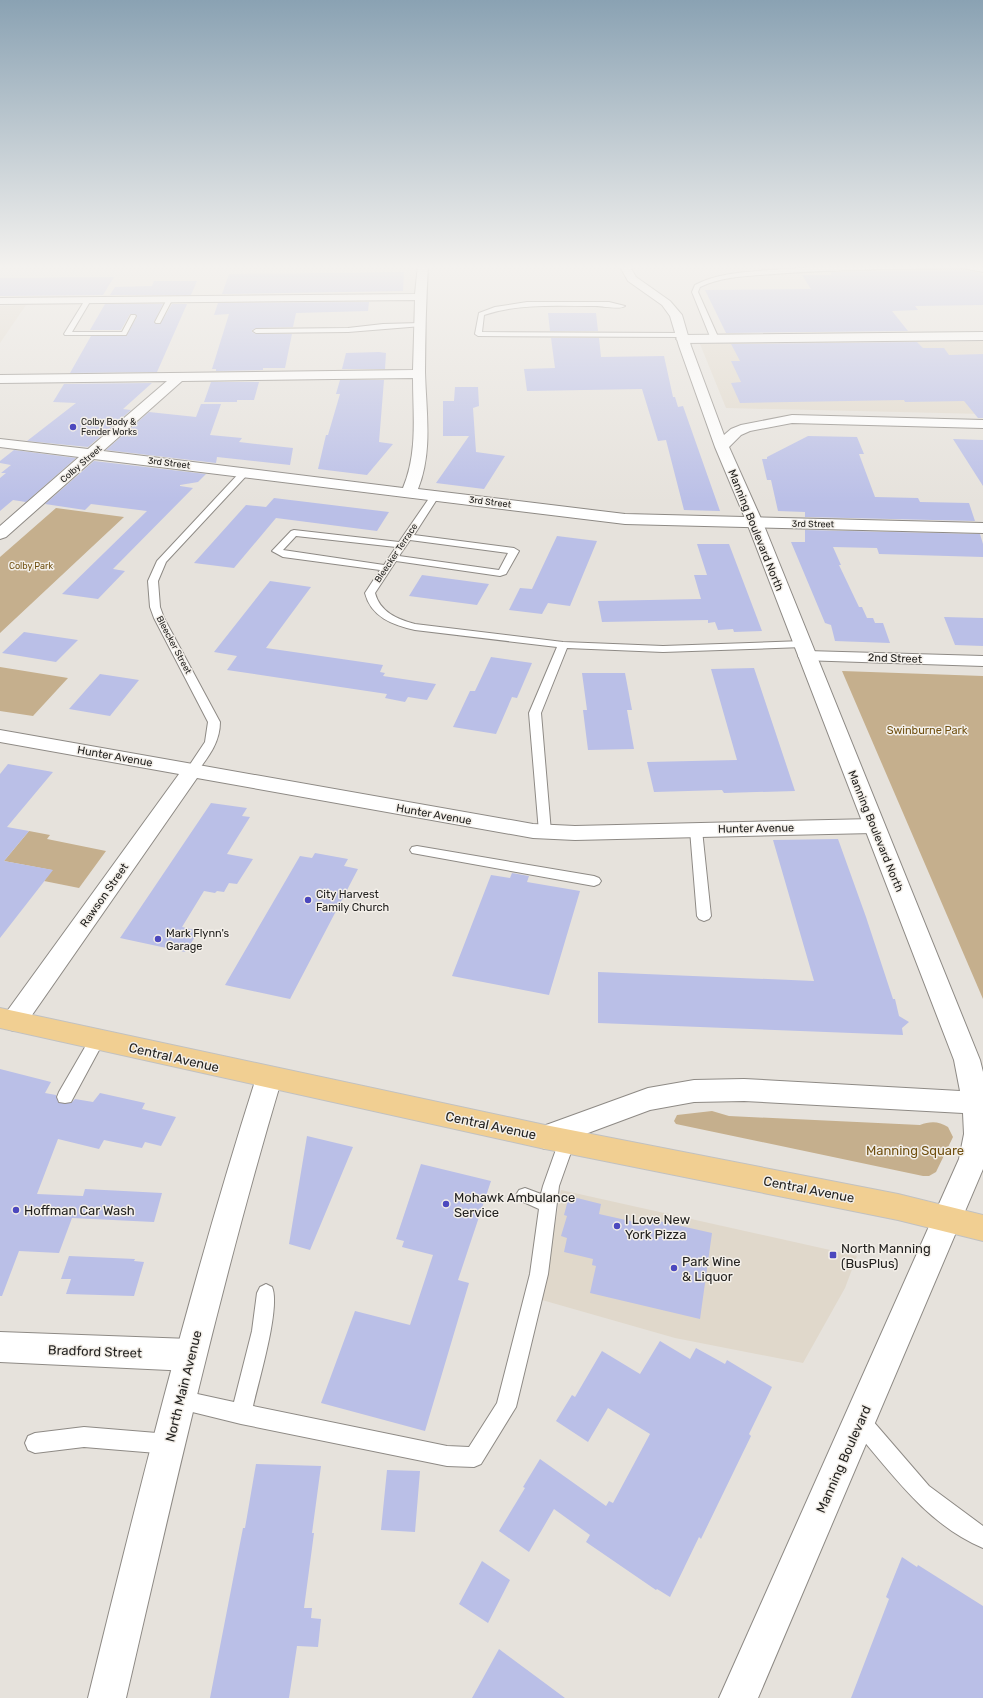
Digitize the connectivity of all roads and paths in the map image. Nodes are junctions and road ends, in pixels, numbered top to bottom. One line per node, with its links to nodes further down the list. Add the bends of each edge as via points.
1 (420, 344): 3 (street)
2 (686, 344): 6 (street, Manning Boulevard North)
3 (419, 374): 4 (street); 13 (street, via 422,441 417,472)
4 (179, 377): 5 (street); 11 (street, Colby Street)
5 (0, 380)
6 (724, 418): 7 (street); 10 (street, Manning Boulevard North)
7 (792, 419): 8 (street); 10 (street, via 746,428 736,432)
8 (983, 424)
9 (0, 443): 11 (street, 3rd Street)
10 (722, 446): 15 (street, Manning Boulevard North)
11 (93, 454): 12 (street, 3rd Street); 17 (street, Colby Street)
12 (245, 472): 13 (street, 3rd Street); 26 (lane, Bleecker Street, via 162,561 154,575 153,598 159,618 214,722 209,746)
13 (409, 492): 14 (street, 3rd Street)
14 (434, 496): 15 (street, 3rd Street, via 634,520); 18 (lane, Bleecker Terrace)
15 (755, 523): 16 (street, 3rd Street); 23 (street, Manning Boulevard North)
16 (983, 528)
17 (0, 534)
18 (407, 537): 19 (lane, Bleecker Terrace); 20 (lane, via 514,551 503,572)
19 (401, 545): 20 (lane, Bleecker Terrace); 21 (lane, via 294,533 277,551 283,554)
20 (392, 558): 21 (lane, Bleecker Terrace)
21 (386, 568): 22 (lane, Bleecker Terrace, via 370,593 372,601 380,611 393,621 414,627)
22 (563, 645): 23 (lane); 29 (lane, via 535,713)
23 (805, 650): 24 (street, 2nd Street); 27 (street, Manning Boulevard North)
24 (983, 661)
25 (0, 736): 26 (street, Hunter Avenue)
26 (193, 769): 29 (street, Hunter Avenue, via 433,814); 33 (street, Rawson Street)
27 (873, 826): 28 (street, Hunter Avenue); 37 (street, Manning Boulevard North, via 967,1060)
28 (696, 830): 29 (street, Hunter Avenue); 32 (lane)
29 (545, 832)
30 (417, 850): 31 (lane)
31 (594, 882)
32 (704, 916)
33 (7, 1019): 34 (main road, Central Avenue)
34 (97, 1039): 35 (main road, Central Avenue); 36 (lane)
35 (269, 1078): 38 (main road, Central Avenue); 45 (street, North Main Avenue)
36 (65, 1097)
37 (979, 1103): 38 (street, via 744,1090 694,1091 648,1099); 41 (street, Manning Boulevard North, via 978,1143)
38 (556, 1139): 40 (lane); 41 (main road, Central Avenue, via 898,1207)
39 (525, 1195): 40 (lane)
40 (549, 1205): 47 (lane, via 539,1274 506,1407 474,1458 447,1456)
41 (947, 1220): 42 (main road, Central Avenue); 48 (street, Manning Boulevard)
42 (983, 1228)
43 (266, 1293): 47 (lane, via 261,1331)
44 (0, 1348): 45 (street, Bradford Street)
45 (190, 1355): 46 (street, North Main Avenue)
46 (179, 1400): 47 (lane); 50 (street, North Main Avenue)
47 (241, 1414)
48 (860, 1420): 51 (lane, via 922,1493 972,1532); 53 (street, Manning Boulevard)
49 (35, 1443): 50 (lane, via 84,1437)
50 (169, 1444): 52 (street, North Main Avenue)
51 (983, 1537)
52 (107, 1698)
53 (738, 1698)

